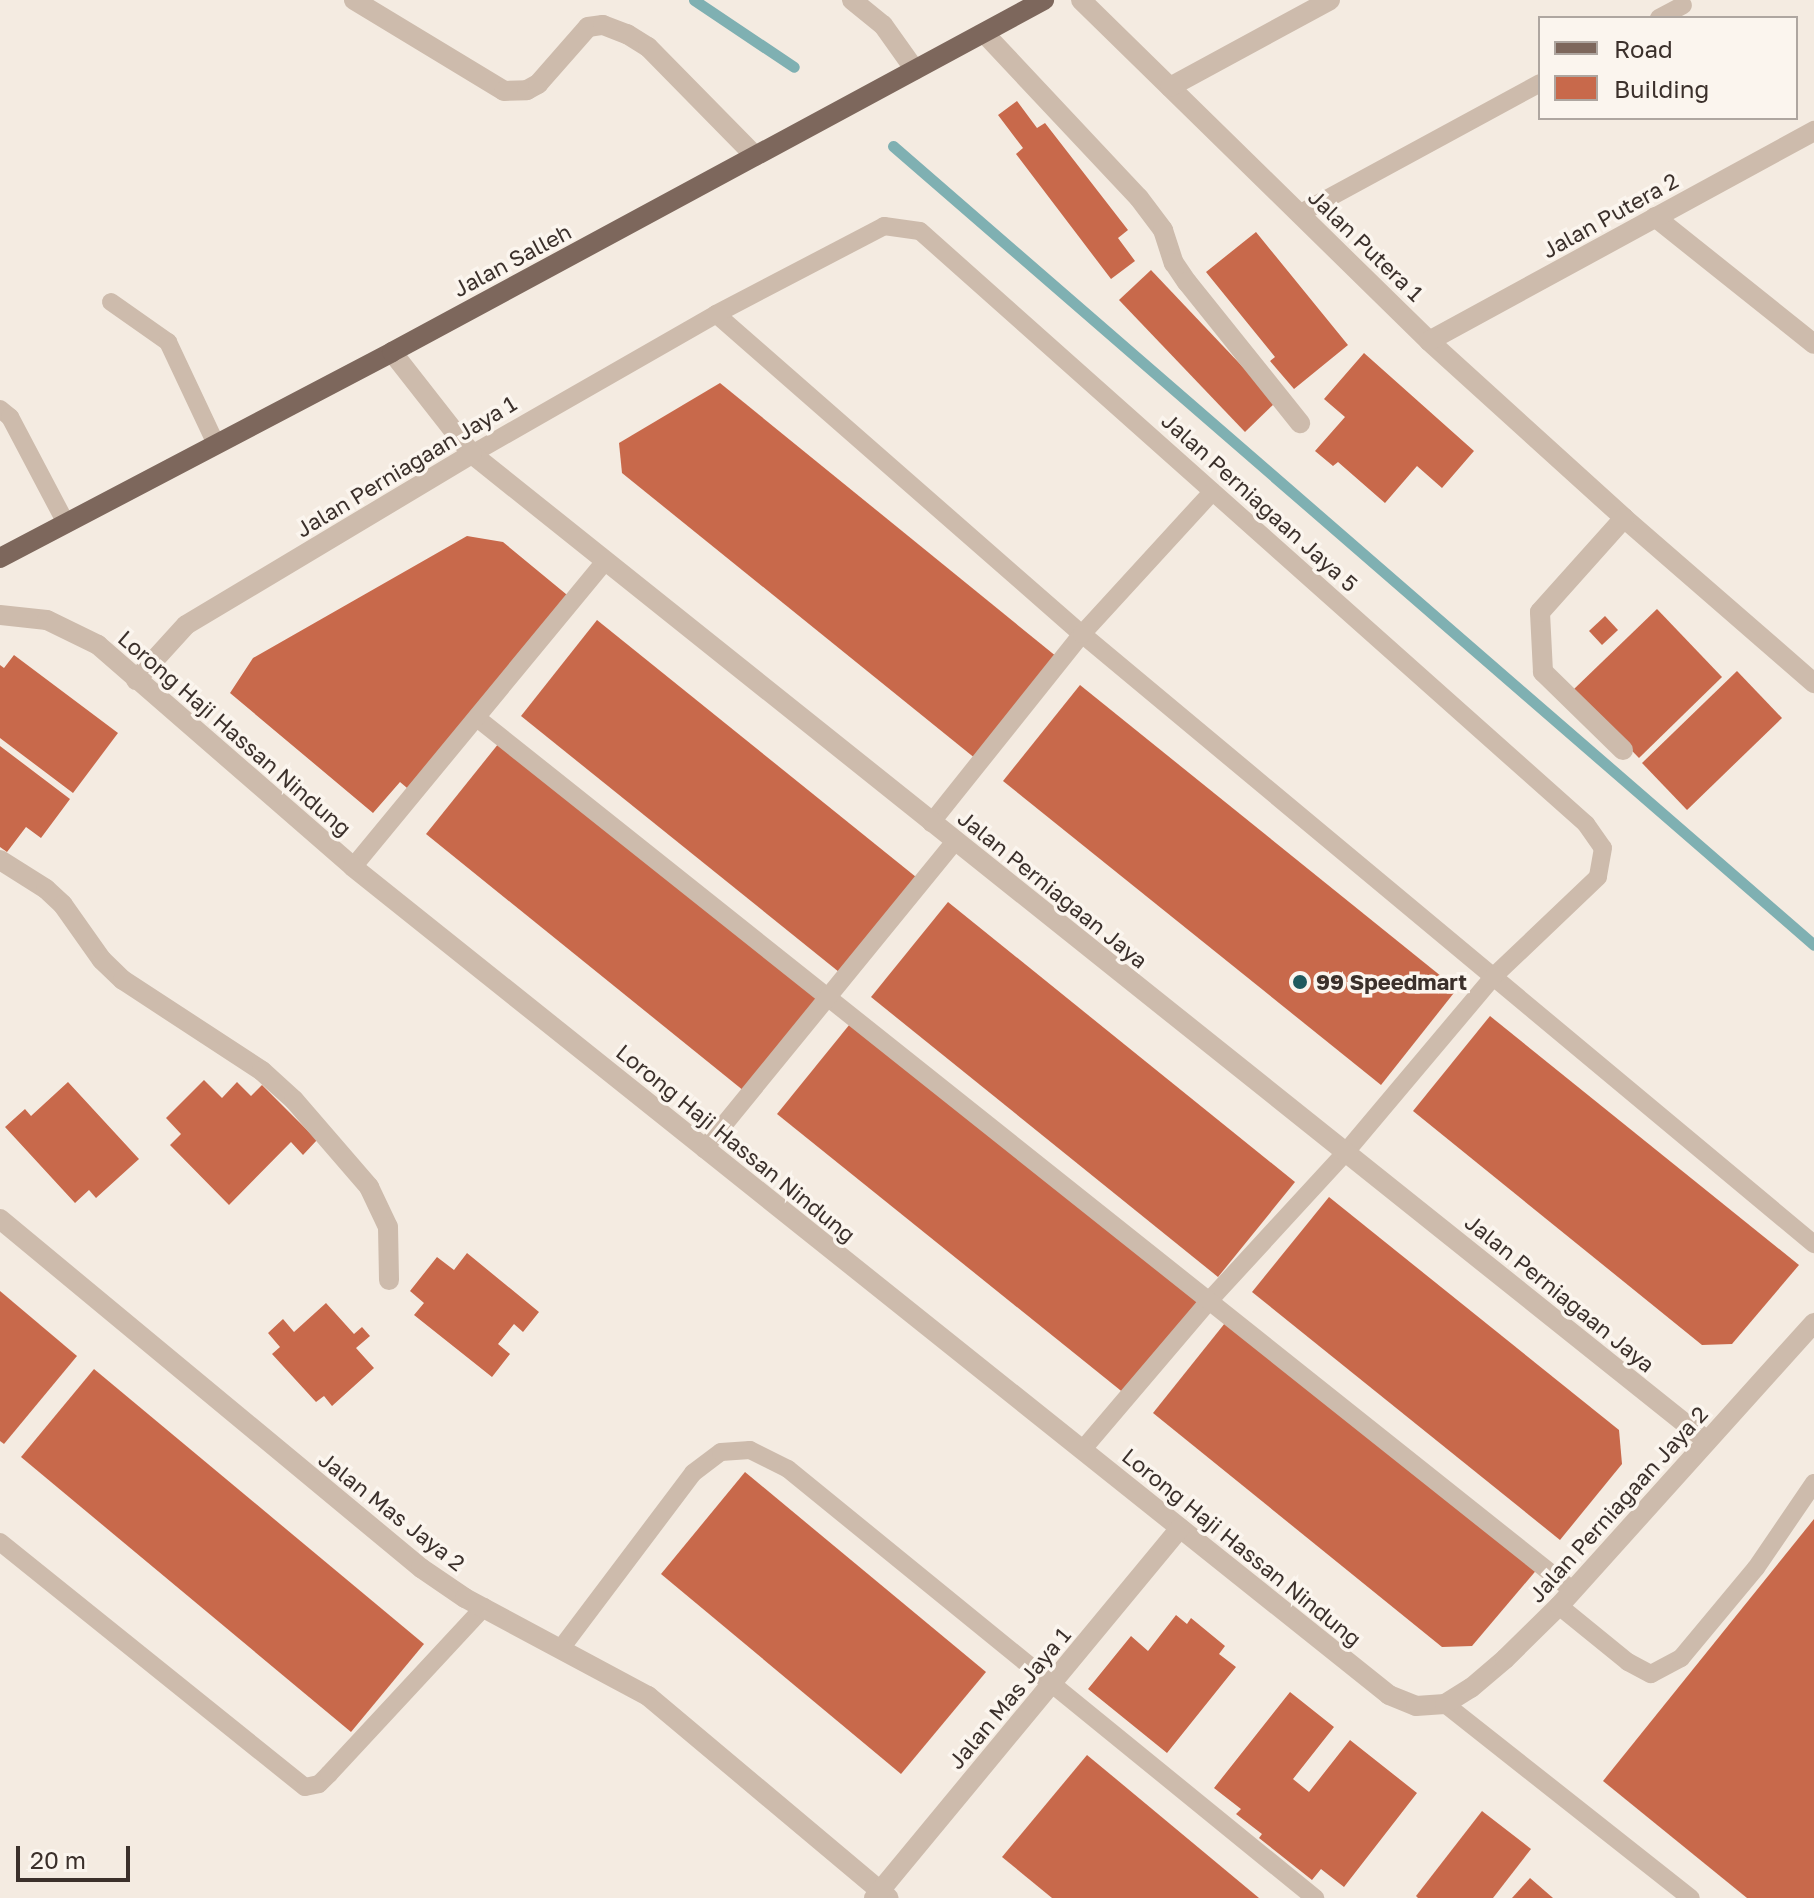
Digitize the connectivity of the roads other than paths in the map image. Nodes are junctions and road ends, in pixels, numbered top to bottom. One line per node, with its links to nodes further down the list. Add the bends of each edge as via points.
1 (354, 0): 13 (street, via 504,91 538,84 588,27 603,25 627,34 648,47)
2 (852, 0): 9 (street, via 883,25)
3 (1044, 0): 8 (main road, Jalan Salleh)
4 (1081, 0): 11 (street, Jalan Putera 1)
5 (1330, 0): 11 (street)
6 (1683, 5): 7 (lane)
7 (1663, 16)
8 (984, 33): 9 (main road, Jalan Salleh); 22 (street, via 1139,198 1163,230 1187,282)
9 (915, 70): 13 (main road, Jalan Salleh)
10 (1538, 84): 14 (lane)
11 (1170, 87): 14 (street, Jalan Putera 1)
12 (1814, 131): 15 (street, Jalan Putera 2)
13 (755, 156): 20 (main road, Jalan Salleh)
14 (1299, 214): 18 (street, Jalan Putera 1)
15 (1655, 217): 18 (street, Jalan Putera 2); 19 (street)
16 (111, 302): 23 (lane, via 168,342)
17 (716, 314): 24 (lane, Jalan Perniagaan Jaya 1); 25 (lane, Jalan Perniagaan Jaya 5, via 884,226 920,231); 31 (lane)
18 (1429, 341): 26 (street, Jalan Putera 1)
19 (1814, 344)
20 (392, 352): 23 (main road, Jalan Salleh); 24 (street, Jalan Perniagaan Jaya)
21 (0, 409): 27 (lane, via 10,417)
22 (1300, 423)
23 (216, 444): 27 (main road, Jalan Salleh)
24 (472, 454): 29 (street, Jalan Perniagaan Jaya); 32 (street, Jalan Perniagaan Jaya 1, via 186,625)
25 (1212, 492): 31 (lane); 40 (lane, Jalan Perniagaan Jaya 5, via 1586,824 1603,848 1598,877)
26 (1624, 518): 33 (street, Jalan Putera 1); 35 (street, via 1540,612 1543,672)
27 (66, 523): 28 (main road, Jalan Salleh)
28 (0, 558)
29 (605, 561): 34 (lane); 36 (street, Jalan Perniagaan Jaya)
30 (0, 615): 32 (street, Lorong Haji Hassan Nindung, via 47,620 98,645)
31 (1082, 634): 36 (lane); 40 (lane)
32 (136, 680): 39 (street, Lorong Haji Hassan Nindung)
33 (1814, 683)
34 (477, 718): 39 (lane); 41 (lane)
35 (1623, 750)
36 (931, 823): 37 (street, Jalan Perniagaan Jaya)
37 (955, 841): 41 (lane); 43 (street, Jalan Perniagaan Jaya)
38 (0, 860): 46 (street, via 63,905 123,980 262,1071 294,1100 369,1187 388,1227)
39 (353, 867): 42 (street, Lorong Haji Hassan Nindung)
40 (1494, 976): 43 (lane, Jalan Perniagaan Jaya 5); 45 (lane)
41 (825, 996): 42 (lane); 47 (lane)
42 (704, 1149): 50 (street, Lorong Haji Hassan Nindung)
43 (1345, 1153): 47 (lane, Jalan Perniagaan Jaya 5); 49 (street, Jalan Perniagaan Jaya)
44 (0, 1219): 55 (street, Jalan Mas Jaya 2, via 421,1568)
45 (1814, 1244)
46 (389, 1280)
47 (1209, 1301): 50 (lane, Jalan Perniagaan Jaya 5); 54 (lane)
48 (1814, 1323): 49 (street, Jalan Perniagaan Jaya 2)
49 (1707, 1441): 54 (street, Jalan Perniagaan Jaya 2)
50 (1082, 1450): 52 (street, Lorong Haji Hassan Nindung)
51 (1814, 1483): 54 (lane, via 1756,1568 1681,1658 1651,1674 1628,1662)
52 (1180, 1528): 57 (street, Jalan Mas Jaya 1); 58 (street, Lorong Haji Hassan Nindung, via 1389,1695 1416,1706)
53 (0, 1542): 55 (lane, via 305,1787 319,1784 329,1774)
54 (1566, 1598): 58 (street, Jalan Perniagaan Jaya 2, via 1505,1659)
55 (484, 1607): 56 (street, Jalan Mas Jaya 2)
56 (562, 1647): 57 (lane, via 693,1473 721,1452 750,1450 788,1469); 59 (street, Jalan Mas Jaya 2, via 648,1696)
57 (1051, 1684): 59 (street, Jalan Mas Jaya 1); 60 (lane)
58 (1445, 1704): 61 (lane)
59 (881, 1896)
60 (1315, 1898)
61 (1691, 1898)

